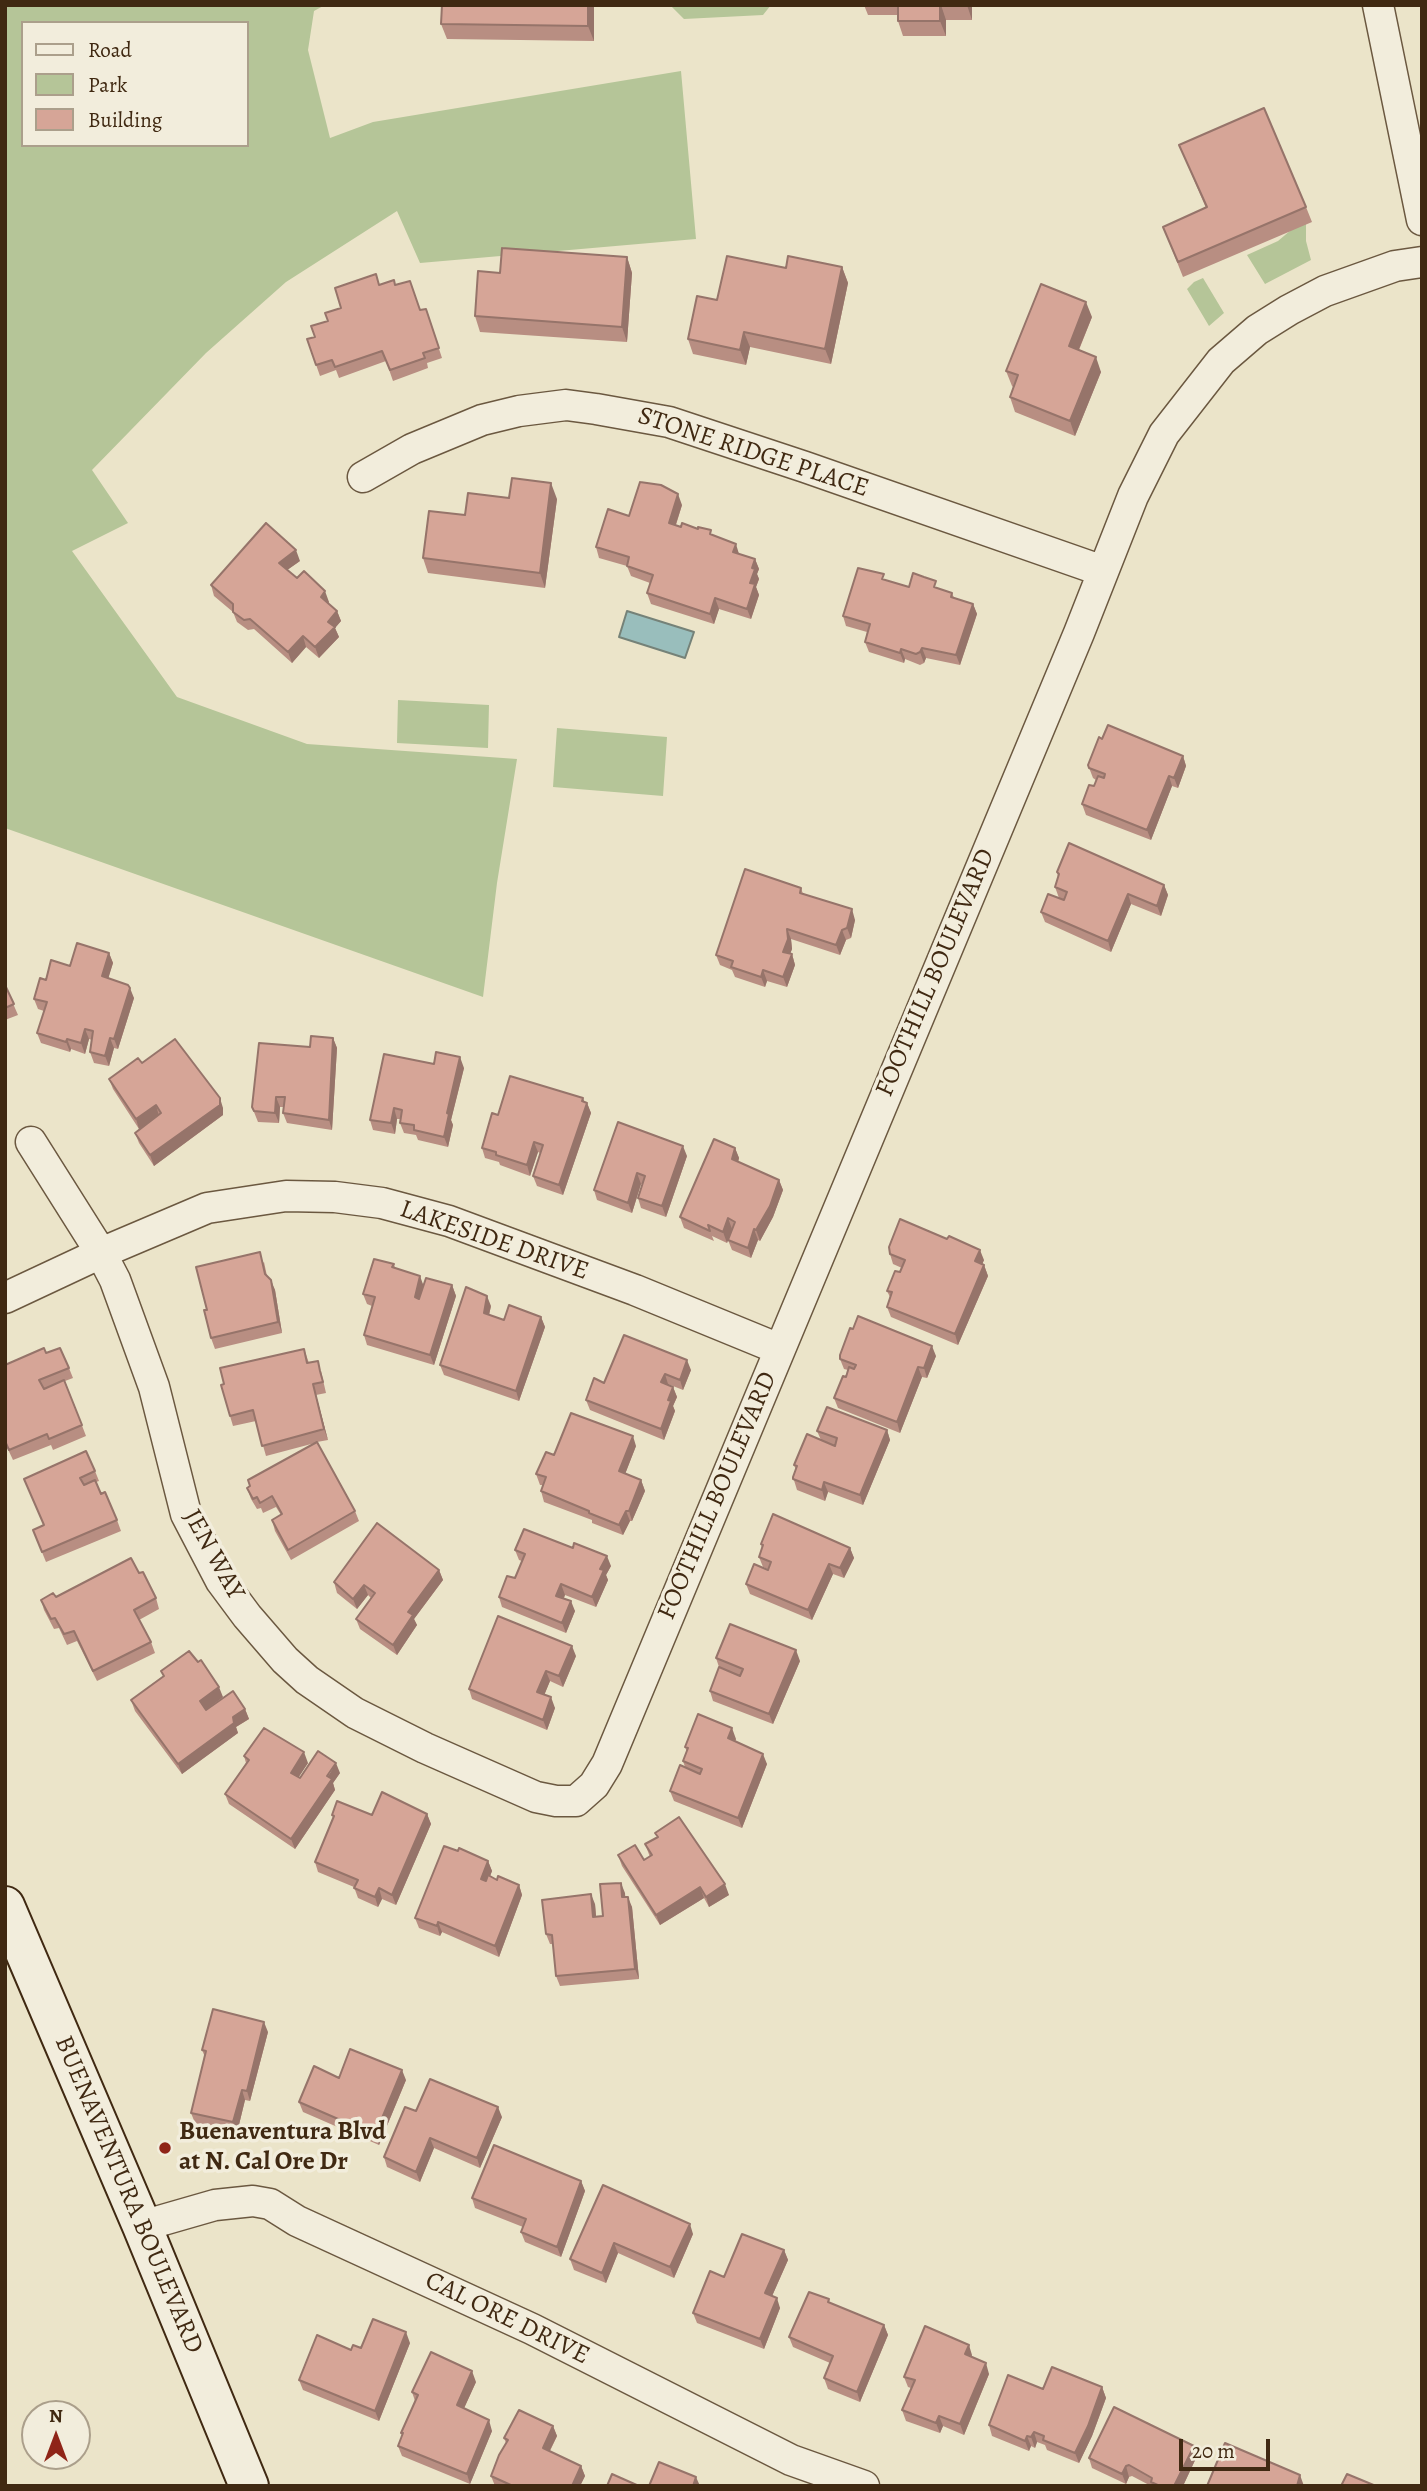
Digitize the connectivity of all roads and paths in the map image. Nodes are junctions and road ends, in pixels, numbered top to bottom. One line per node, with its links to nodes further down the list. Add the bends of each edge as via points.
1 (1378, 5): 2 (street)
2 (1422, 220)
3 (1422, 262): 5 (street, FOOTHILL BOULEVARD, via 1395,266 1325,291 1257,330 1221,361 1164,434)
4 (363, 477): 5 (street, STONE RIDGE PLACE, via 412,449 482,420 565,405 669,422)
5 (1103, 571): 9 (street, FOOTHILL BOULEVARD)
6 (30, 1142): 7 (street, JEN WAY)
7 (101, 1253): 8 (street, LAKESIDE DRIVE); 9 (street, LAKESIDE DRIVE, via 207,1208 243,1201 286,1196 382,1203 460,1225); 10 (street, JEN WAY, via 154,1387 186,1514 221,1581 262,1634 307,1680 355,1713 536,1797)
8 (5, 1298)
9 (779, 1349): 10 (street, FOOTHILL BOULEVARD, via 607,1764 594,1785)
10 (576, 1801)
11 (5, 1906): 12 (main road, BUENAVENTURA BOULEVARD)
12 (142, 2226): 13 (main road, BUENAVENTURA BOULEVARD); 14 (street, CAL ORE DRIVE, via 215,2205 270,2204 791,2460)
13 (249, 2486)
14 (864, 2486)

